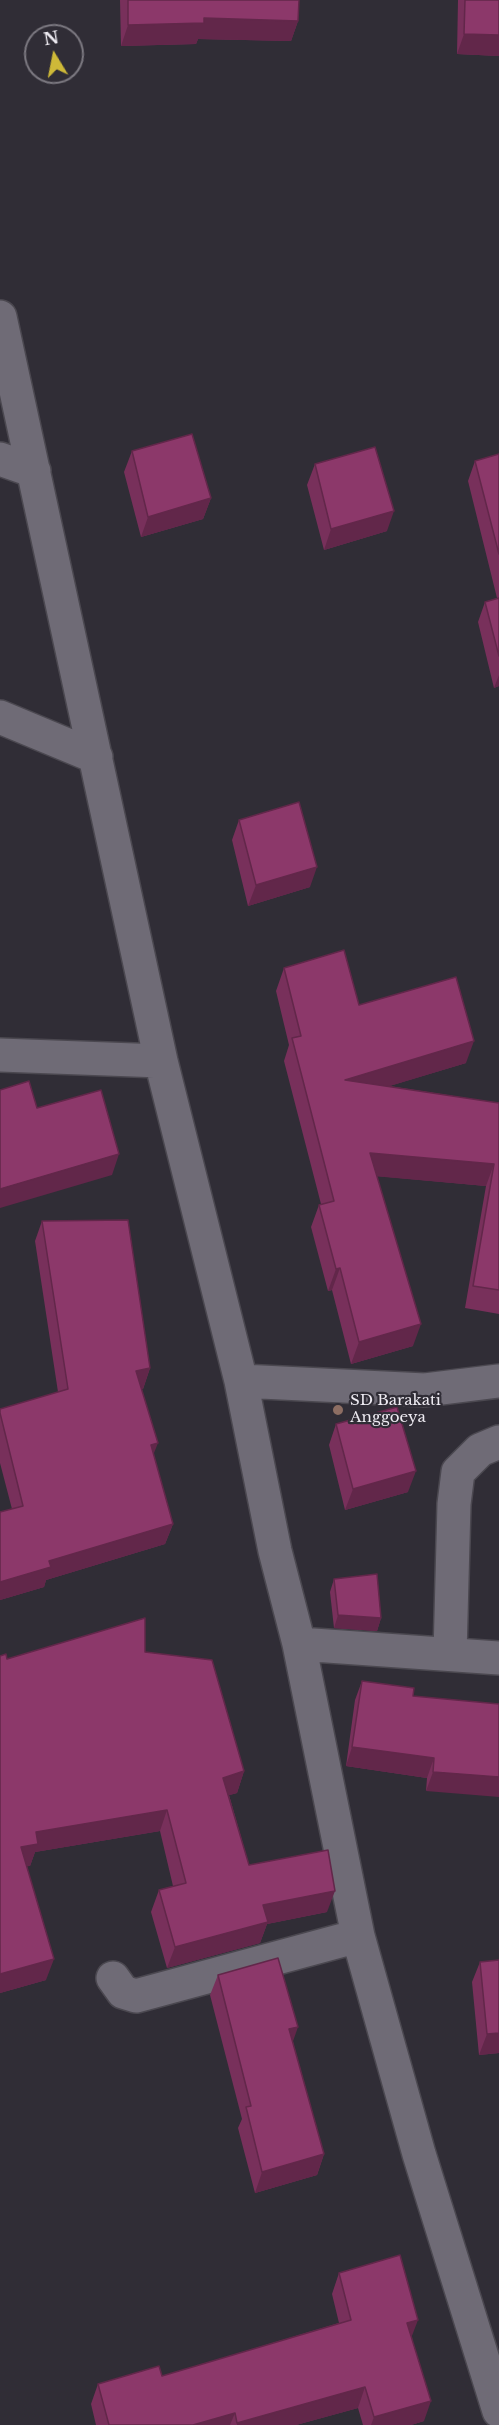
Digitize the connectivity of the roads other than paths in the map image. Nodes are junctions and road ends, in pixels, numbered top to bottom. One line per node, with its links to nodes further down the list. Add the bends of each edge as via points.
1 (0, 317): 3 (street)
2 (0, 459): 3 (street)
3 (34, 471): 5 (street)
4 (0, 717): 5 (street)
5 (96, 757): 7 (street)
6 (0, 1055): 7 (street)
7 (161, 1061): 9 (street)
8 (499, 1381): 9 (street, via 425,1390)
9 (241, 1382): 11 (street, via 275,1551)
10 (499, 1442): 12 (street, via 480,1450 458,1472)
11 (299, 1644): 12 (street); 14 (street)
12 (450, 1654): 13 (street)
13 (499, 1658)
14 (358, 1936): 15 (street, via 136,1996 123,1992); 16 (street, via 419,2154)
15 (113, 1978)
16 (499, 2411)

